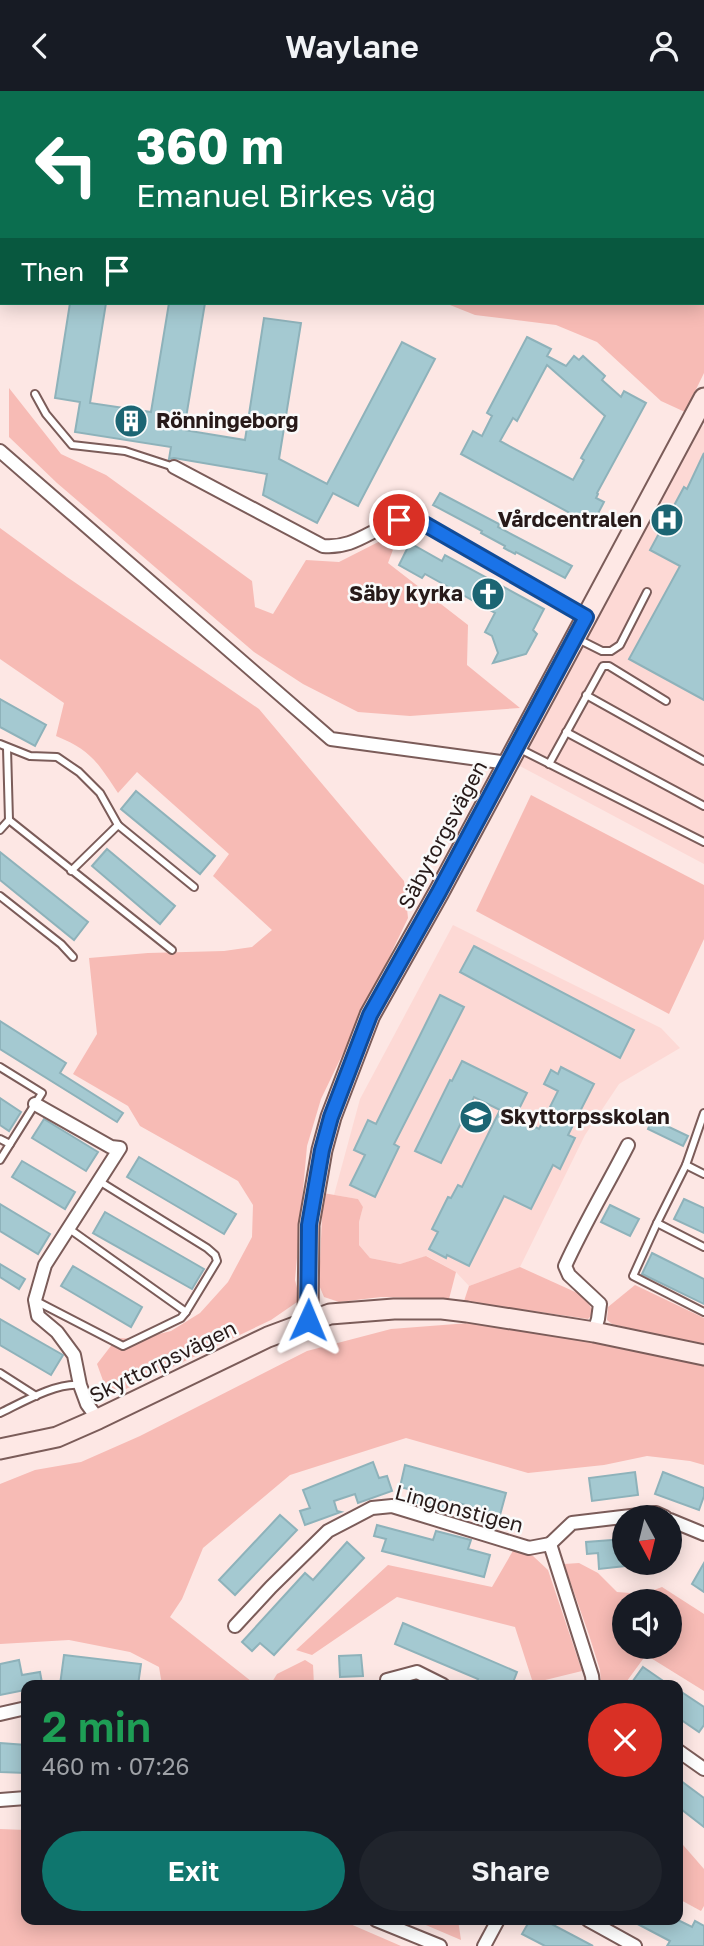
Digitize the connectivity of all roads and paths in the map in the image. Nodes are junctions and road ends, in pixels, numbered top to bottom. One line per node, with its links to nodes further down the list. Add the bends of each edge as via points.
1 (36, 394): 4 (lane, via 72,445 125,451)
2 (700, 406): 6 (street, Säbytorgsvägen)
3 (0, 451): 12 (street, via 331,739)
4 (174, 467): 6 (street, via 323,546 350,544 399,520 416,519)
5 (647, 592): 7 (lane, via 620,645 611,651)
6 (586, 617): 7 (street, Säbytorgsvägen)
7 (575, 637): 12 (street, Säbytorgsvägen)
8 (586, 695): 9 (lane, via 601,667 606,666); 10 (lane); 13 (lane)
9 (666, 701)
10 (566, 732): 14 (lane); 15 (lane)
11 (4, 746): 16 (lane); 17 (lane, via 30,756 57,757 79,772 100,793)
12 (512, 755): 14 (lane); 41 (street, Säbytorgsvägen, via 370,1015 331,1117 309,1225)
13 (704, 761)
14 (549, 764): 19 (lane)
15 (704, 807)
16 (9, 820): 18 (lane); 20 (lane)
17 (118, 825): 20 (lane); 21 (lane)
18 (0, 830)
19 (704, 842)
20 (71, 871): 23 (lane)
21 (194, 887)
22 (0, 896): 24 (lane)
23 (172, 950)
24 (73, 957)
25 (0, 1067): 26 (lane, via 42,1093)
26 (35, 1104): 29 (lane); 34 (street, via 120,1148)
27 (704, 1113): 32 (lane)
28 (0, 1139): 29 (lane)
29 (10, 1144): 31 (lane)
30 (628, 1145): 42 (street, via 565,1266 600,1304)
31 (0, 1160)
32 (687, 1165): 33 (lane); 35 (lane)
33 (704, 1174)
34 (99, 1181): 36 (street); 39 (lane, via 215,1255 217,1261)
35 (657, 1223): 37 (lane); 40 (lane, via 633,1276)
36 (68, 1228): 38 (street, via 45,1265); 39 (lane)
37 (704, 1247)
38 (35, 1300): 39 (lane, via 123,1346); 45 (street, via 38,1316 74,1355)
39 (186, 1312)
40 (704, 1312)
41 (308, 1320): 42 (street, Skyttorpsvägen, via 330,1314 442,1309); 48 (street, Skyttorpsvägen)
42 (594, 1332): 43 (street, Skyttorpsvägen)
43 (704, 1355)
44 (0, 1373): 46 (lane)
45 (80, 1385): 46 (lane); 48 (street)
46 (36, 1396): 47 (lane)
47 (0, 1413)
48 (98, 1419): 49 (street, Skyttorpsvägen, via 57,1437)
49 (0, 1449)
50 (612, 1518): 53 (street, Lingonstigen, via 572,1523)
51 (682, 1525): 52 (street)
52 (704, 1534)
53 (550, 1544): 54 (street, Lingonstigen, via 529,1548 392,1506 372,1509 328,1531); 57 (street, Lingonstigen)
54 (235, 1626)
55 (387, 1680): 56 (street, via 417,1672)
56 (433, 1680)
57 (592, 1680)
58 (21, 1709): 59 (street)
59 (0, 1714)
60 (683, 1754): 61 (street)
61 (704, 1769)
62 (21, 1798): 63 (street)
63 (0, 1800)
64 (388, 1925): 67 (street)
65 (495, 1925): 68 (street)
66 (597, 1925): 69 (street)
67 (440, 1946)
68 (484, 1946)
69 (635, 1946)

